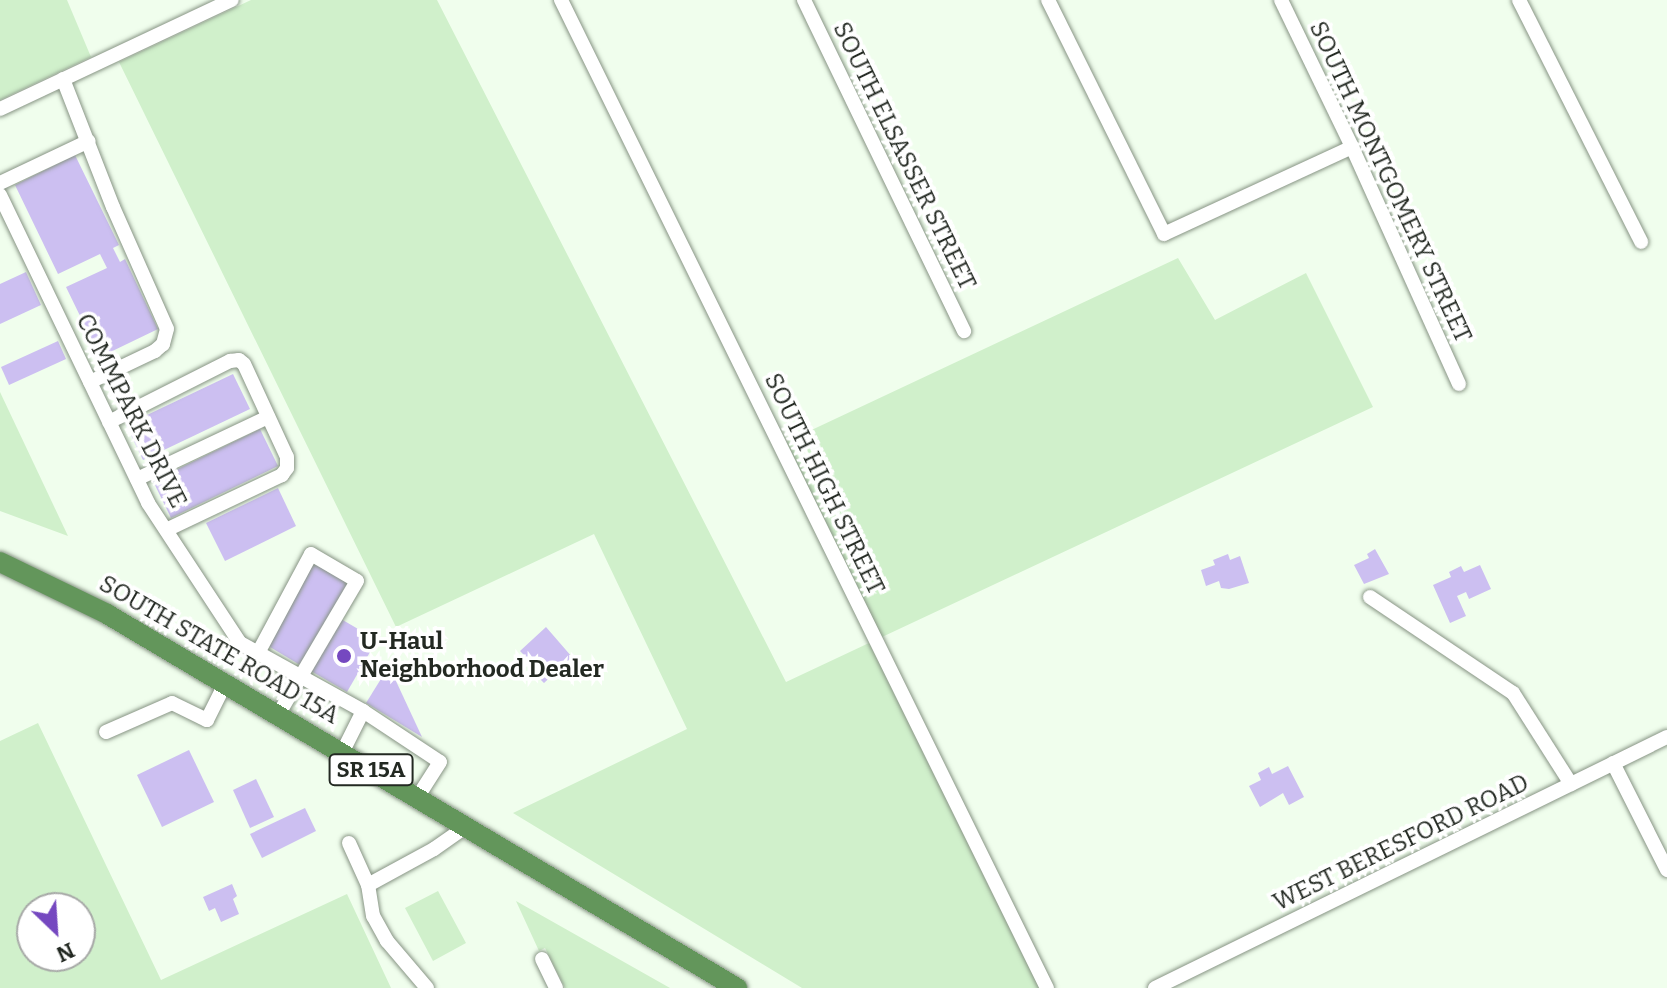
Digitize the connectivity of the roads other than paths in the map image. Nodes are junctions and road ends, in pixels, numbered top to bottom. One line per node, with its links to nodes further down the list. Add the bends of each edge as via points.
1 (232, 0): 7 (street)
2 (561, 0): 42 (street, SOUTH HIGH STREET)
3 (804, 0): 14 (street, SOUTH ELSASSER STREET)
4 (1048, 0): 10 (street, via 1164,234)
5 (1281, 0): 10 (street, SOUTH MONTGOMERY STREET)
6 (1519, 0): 13 (street)
7 (63, 79): 8 (street); 9 (street)
8 (0, 109)
9 (89, 141): 11 (street); 15 (street, via 167,329 155,351)
10 (1352, 147): 16 (street, SOUTH MONTGOMERY STREET)
11 (0, 183)
12 (0, 195): 15 (street, COMMPARK DRIVE)
13 (1641, 242)
14 (964, 331)
15 (90, 382): 18 (street, COMMPARK DRIVE)
16 (1459, 384)
17 (268, 417): 18 (street, via 239,360); 19 (street); 20 (street, via 287,457 282,475)
18 (109, 422): 19 (street, COMMPARK DRIVE)
19 (137, 479): 20 (street, COMMPARK DRIVE)
20 (166, 530): 23 (street, COMMPARK DRIVE, via 240,643)
21 (0, 562): 25 (highway, SOUTH STATE ROAD 15A / SR 15A, via 95,607)
22 (1370, 597): 32 (street, via 1513,693)
23 (258, 653): 24 (street, COMMPARK DRIVE); 24 (street, via 311,554 357,581)
24 (299, 676): 26 (street, COMMPARK DRIVE); 27 (street)
25 (225, 684): 27 (highway, SOUTH STATE ROAD 15A / SR 15A); 28 (street, via 207,720 172,703)
26 (363, 711): 30 (street); 33 (street, COMMPARK DRIVE, via 440,762)
27 (278, 715): 30 (highway, SOUTH STATE ROAD 15A / SR 15A)
28 (106, 732)
29 (1667, 737): 31 (street, WEST BERESFORD ROAD)
30 (342, 753): 33 (highway, SOUTH STATE ROAD 15A / SR 15A)
31 (1613, 763): 32 (street, WEST BERESFORD ROAD); 36 (street)
32 (1571, 784): 43 (street, WEST BERESFORD ROAD)
33 (417, 798): 34 (highway, SOUTH STATE ROAD 15A / SR 15A)
34 (466, 827): 37 (street); 41 (highway, SOUTH STATE ROAD 15A / SR 15A)
35 (349, 843): 37 (street)
36 (1667, 870)
37 (368, 885): 39 (street, via 373,916 387,941)
38 (542, 959): 40 (street)
39 (427, 988)
40 (556, 988)
41 (737, 988)
42 (1047, 988)
43 (1155, 988)

